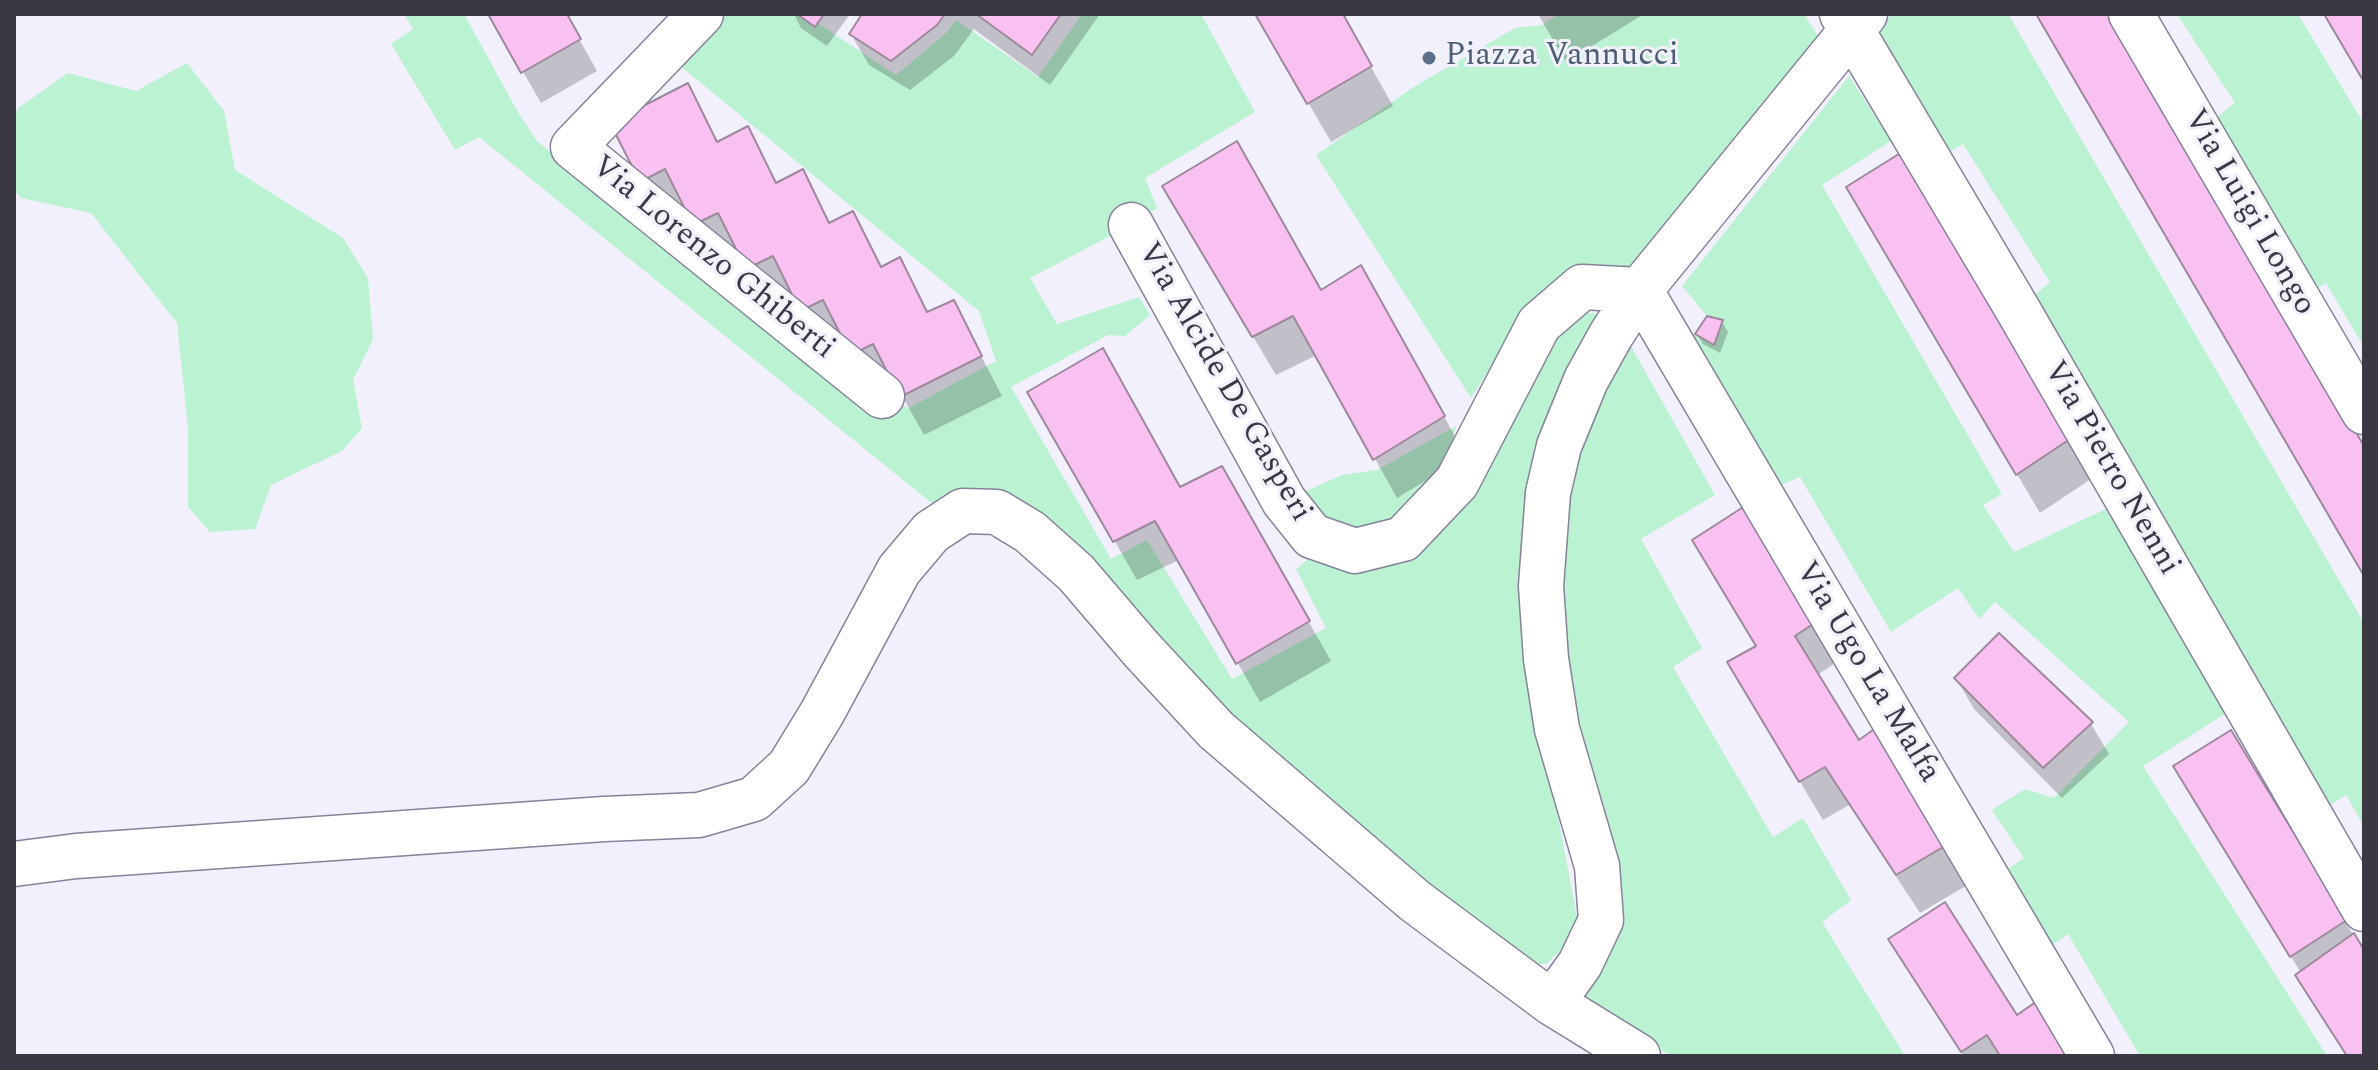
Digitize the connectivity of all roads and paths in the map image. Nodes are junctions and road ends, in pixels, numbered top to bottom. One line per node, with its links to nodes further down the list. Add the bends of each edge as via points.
1 (701, 14): 6 (street, Via Lorenzo Ghiberti, via 573,147)
2 (2131, 14): 7 (street, Via Luigi Longo)
3 (1853, 20): 5 (street); 9 (street, Via Pietro Nenni)
4 (1131, 225): 5 (street, Via Alcide De Gasperi, via 1284,501 1312,536 1355,551 1403,539 1457,482 1539,324 1582,287)
5 (1640, 290): 10 (street, via 1586,380 1559,446 1548,493 1541,586 1546,659 1557,729 1597,866 1601,920 1580,964); 12 (street, Via Ugo La Malfa)
6 (882, 396)
7 (2364, 412)
8 (14, 864): 10 (street, via 699,815 754,799 789,767 899,570 931,532 963,511 997,512 1030,532 1076,573 1216,730 1415,901)
9 (2364, 909)
10 (1552, 1003): 11 (street)
11 (1638, 1056)
12 (2092, 1056)

